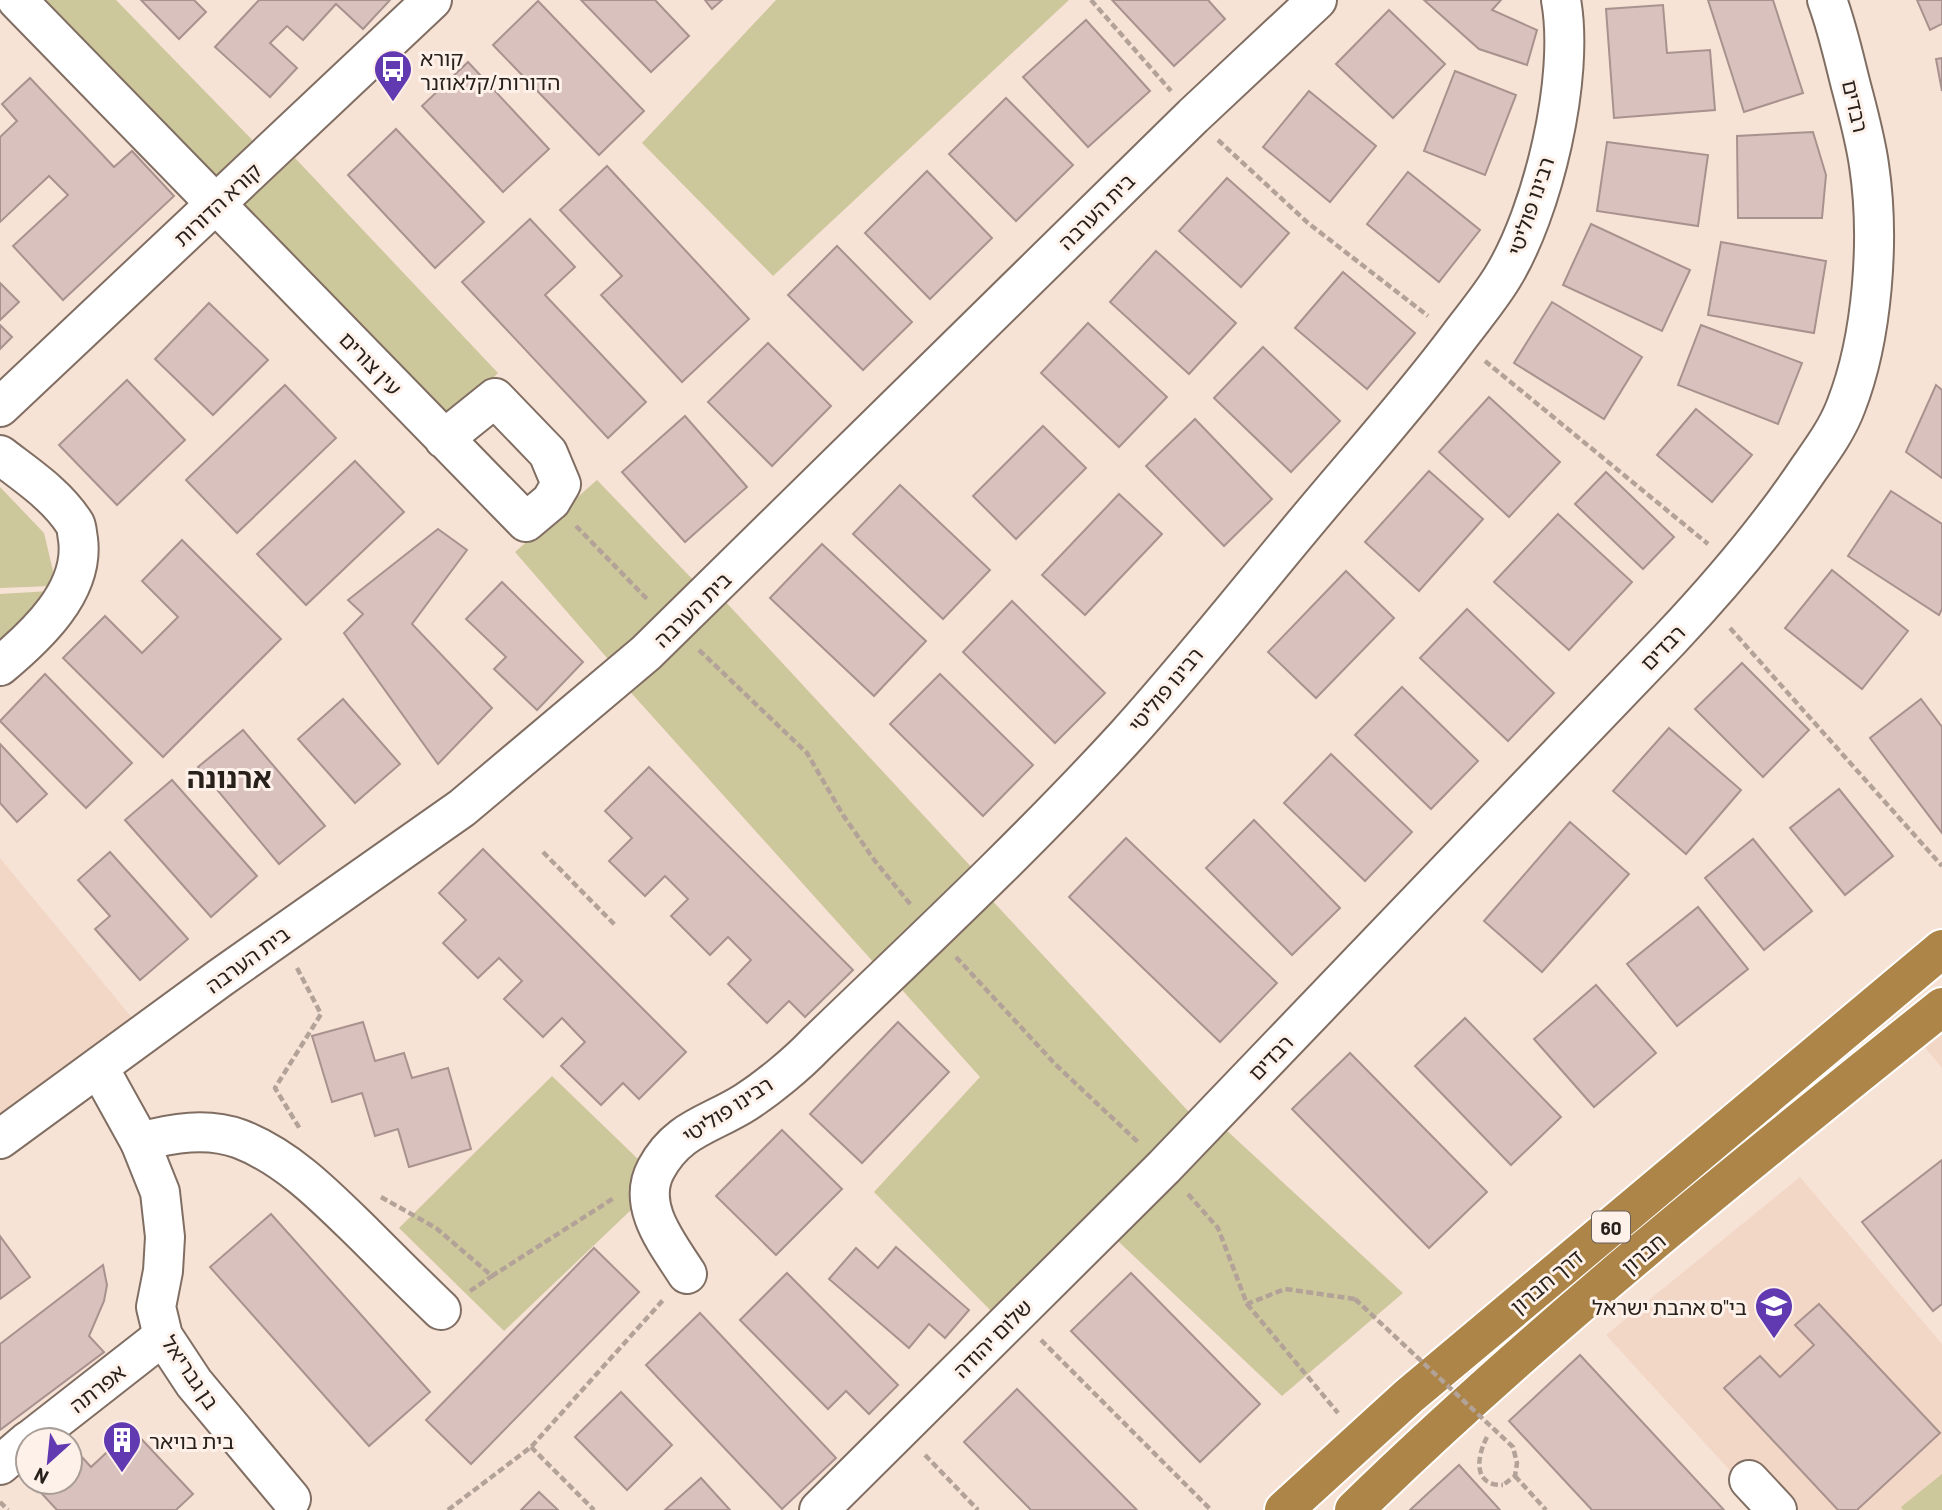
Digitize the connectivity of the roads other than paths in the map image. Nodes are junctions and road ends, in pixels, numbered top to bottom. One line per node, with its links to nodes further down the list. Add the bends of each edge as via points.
1 (18, 0): 6 (street, עין צורים)
2 (432, 0): 6 (street, קורא הדורות)
3 (1317, 0): 13 (street, בית הערבה, via 646,653 462,807)
4 (1561, 0): 17 (street, רבינו פוליטי, via 1564,65 1544,179 1502,277 1429,377 1128,734 1007,861 811,1050 746,1102 676,1141 653,1173 650,1207)
5 (1827, 0): 16 (street, רבדים, via 1869,165 1874,233 1859,365 1833,433 1786,502 1706,601)
6 (217, 204): 7 (street, קורא הדורות); 8 (street, עין צורים)
7 (0, 407)
8 (444, 439): 8 (street, עין צורים, via 526,522 561,484 548,453 495,398)
9 (0, 455): 10 (street, via 45,490 76,525 80,556 69,590 32,640)
10 (0, 666)
11 (1942, 949): 26 (highway, דרך חברון / 60, via 1360,1439)
12 (1942, 1006): 27 (highway, חברון / 60, via 1535,1344)
13 (99, 1068): 14 (street, בית הערבה); 15 (street, בן גבריאל)
14 (0, 1139)
15 (140, 1142): 18 (street, via 174,1132 204,1132 239,1139 273,1156 335,1206); 19 (street, בן גבריאל, via 160,1192 165,1237 156,1307)
16 (1164, 1167): 25 (street, שלום יהודה)
17 (687, 1274)
18 (441, 1310)
19 (163, 1336): 20 (street, אפרתה); 24 (street, בן גבריאל, via 194,1383)
20 (48, 1426)
21 (14, 1453): 22 (street, אפרתה)
22 (0, 1465)
23 (1749, 1479): 28 (street)
24 (291, 1499)
25 (819, 1510)
26 (1284, 1510)
27 (1354, 1510)
28 (1777, 1510)

